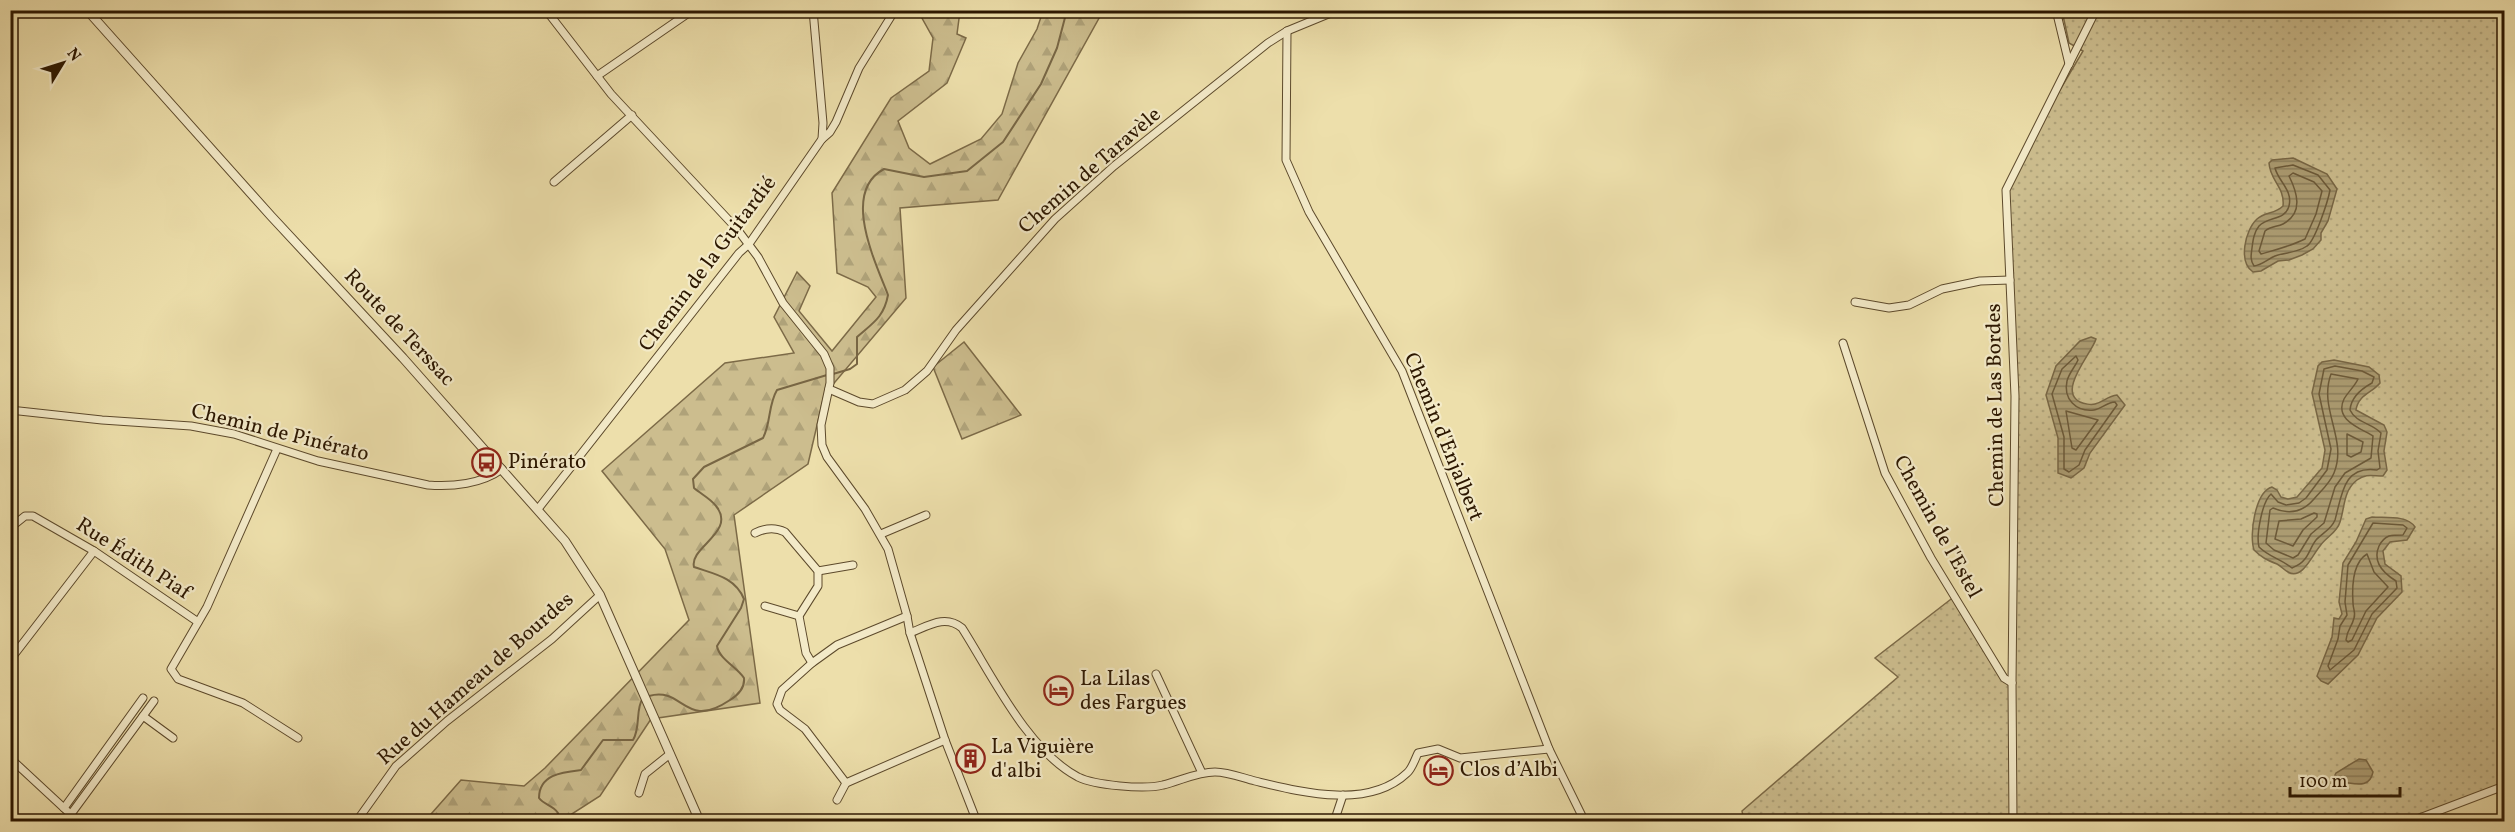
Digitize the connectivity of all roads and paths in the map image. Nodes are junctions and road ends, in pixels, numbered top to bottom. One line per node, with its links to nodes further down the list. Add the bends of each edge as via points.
1 (87, 10): 22 (street, Route de Terssac)
2 (546, 10): 11 (street)
3 (813, 10): 13 (street)
4 (895, 10): 13 (street, Chemin de la Guitardié, via 865,57 836,122)
5 (1338, 10): 9 (street, Chemin de Taravèle)
6 (2056, 10): 10 (street)
7 (2096, 10): 10 (street, Chemin de Las Bordes)
8 (687, 14): 11 (street)
9 (1287, 31): 19 (street, Chemin de Taravèle, via 1114,166 1055,219 956,330 927,371 905,390 873,404 859,402); 47 (street, Chemin d'Enjalbert, via 1286,160 1309,212 1402,371)
10 (2069, 64): 16 (street, Chemin de Las Bordes, via 2006,190)
11 (597, 76): 12 (street)
12 (632, 115): 14 (street); 15 (street)
13 (822, 139): 15 (street, Chemin de la Guitardié)
14 (554, 182)
15 (749, 243): 19 (street, via 783,303 828,362); 23 (street, Chemin de la Guitardié)
16 (2010, 280): 17 (street, via 1942,289 1909,305 1889,308); 40 (street, Chemin de Las Bordes, via 2015,396)
17 (1855, 303)
18 (1843, 343): 40 (street, Chemin de l'Estel, via 1885,473 1931,558 2004,678)
19 (829, 386): 27 (street, via 821,425 822,445)
20 (10, 410): 21 (street, Chemin de Pinérato, via 192,426 234,434)
21 (277, 449): 22 (street, Chemin de Pinérato, via 435,485 472,482); 35 (street, Rue Édith Piaf)
22 (502, 469): 23 (street, Route de Terssac)
23 (538, 509): 31 (street, Route de Terssac, via 580,561)
24 (926, 515): 27 (street)
25 (10, 528): 28 (street, Rue Édith Piaf, via 25,516 33,516)
26 (755, 533): 30 (street, via 764,529 785,532)
27 (881, 534): 34 (street)
28 (94, 551): 35 (street, Rue Édith Piaf); 37 (street)
29 (853, 565): 30 (street)
30 (818, 571): 33 (street, via 818,586)
31 (600, 595): 48 (street, Route de Terssac); 59 (street, Rue du Hameau de Bourdes, via 396,766)
32 (765, 606): 33 (street)
33 (800, 616): 38 (street, via 806,653)
34 (908, 616): 36 (street); 38 (street, via 837,645)
35 (198, 622): 45 (street, via 171,669 173,675 243,703)
36 (910, 633): 46 (street); 50 (street, via 944,620 955,622 1038,743 1059,765 1078,777 1159,786)
37 (10, 660)
38 (812, 663): 51 (street, via 782,690 777,704 784,715 800,723)
39 (1156, 674): 50 (street)
40 (2012, 683): 64 (street, Chemin de Las Bordes)
41 (143, 698): 56 (street)
42 (154, 700): 43 (street)
43 (143, 716): 44 (street); 57 (street)
44 (173, 738)
45 (298, 738)
46 (945, 740): 51 (street); 61 (street)
47 (1549, 749): 54 (street, via 1460,758 1438,749 1418,753 1409,772 1381,790); 63 (street, Chemin d'Enjalbert)
48 (670, 754): 53 (street, via 645,774); 60 (street, Route de Terssac)
49 (10, 758): 56 (street)
50 (1202, 773): 54 (street, via 1216,772 1288,789)
51 (846, 783): 55 (street)
52 (2504, 786): 65 (street)
53 (639, 793)
54 (1343, 795): 62 (street)
55 (837, 800)
56 (64, 808): 57 (street)
57 (71, 814): 58 (street)
58 (79, 822)
59 (356, 822)
60 (700, 822)
61 (977, 822)
62 (1334, 822)
63 (1585, 822)
64 (2013, 822)
65 (2409, 822)

